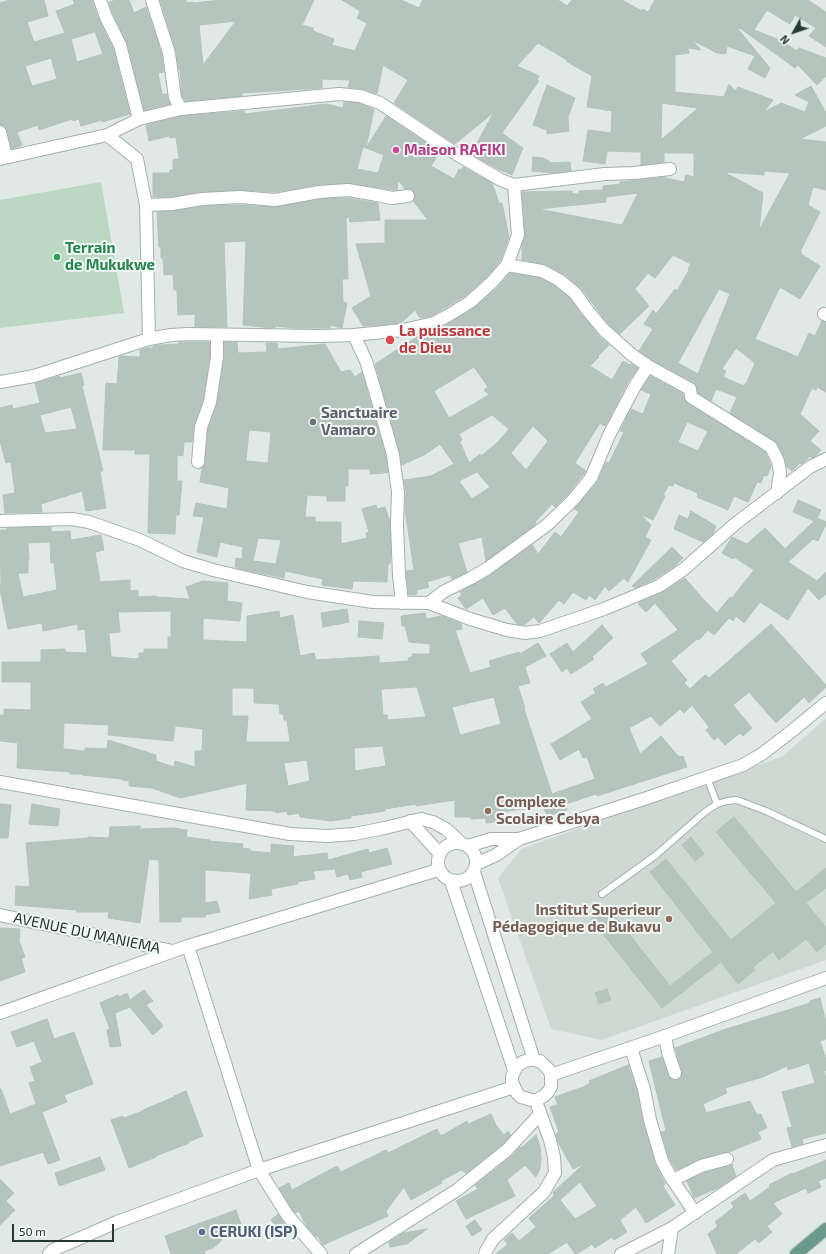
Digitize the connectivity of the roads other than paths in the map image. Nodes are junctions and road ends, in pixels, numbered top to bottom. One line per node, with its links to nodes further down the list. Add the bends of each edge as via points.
1 (100, 0): 4 (street, via 120,45)
2 (152, 0): 3 (street, via 169,53 175,98)
3 (182, 109): 4 (street); 9 (street, via 340,94 360,96 380,103 458,155)
4 (139, 119): 6 (street)
5 (0, 132): 7 (street)
6 (107, 135): 7 (street); 11 (street, via 137,159)
7 (3, 158)
8 (670, 169): 9 (street)
9 (514, 185): 12 (street, via 518,235)
10 (408, 196): 11 (street, via 392,198 348,190 274,200 240,197)
11 (146, 205): 15 (street)
12 (507, 266): 14 (street, via 470,302 434,323 403,330); 16 (street, via 542,271 559,280 575,293 604,330)
13 (217, 335): 14 (street); 15 (street, via 188,334); 19 (street, via 217,357 210,402 201,427)
14 (354, 335): 22 (street, via 366,361 393,455 398,492)
15 (149, 339): 17 (street, via 34,376)
16 (648, 366): 20 (street, via 690,389 691,398 771,447 778,461 780,473); 23 (street, via 610,432 591,478 573,500 547,525 488,568 443,592)
17 (0, 382)
18 (826, 459): 20 (street, via 810,467)
19 (198, 462)
20 (776, 493): 23 (street, via 735,524 684,569 659,586 604,609 540,631 524,634 508,630)
21 (0, 521): 22 (street, via 72,518 140,540 212,570 307,592 373,602)
22 (402, 603): 23 (street)
23 (429, 603)
24 (826, 703): 25 (street, via 762,754 743,765)
25 (707, 777): 27 (lane); 29 (street, via 644,800)
26 (0, 782): 28 (street, via 290,834 354,834)
27 (717, 804): 30 (lane, via 737,800); 36 (lane, via 656,855)
28 (410, 821): 31 (street, via 421,819 433,822); 32 (street)
29 (519, 839): 31 (street, via 491,839); 33 (street)
30 (826, 839)
31 (465, 845): 32 (street, via 453,843 445,846); 33 (street, via 475,855)
32 (439, 853): 34 (street)
33 (475, 868): 35 (street, via 468,878 460,882); 44 (street)
34 (438, 870): 35 (street, via 443,877); 38 (street)
35 (451, 881): 45 (street)
36 (602, 894)
37 (0, 915): 39 (street, AVENUE DU MANIEMA)
38 (188, 946): 39 (street); 53 (street)
39 (175, 951): 41 (street)
40 (826, 978): 42 (street)
41 (0, 1013)
42 (665, 1036): 43 (street); 46 (street)
43 (631, 1048): 47 (street); 54 (street, via 662,1161)
44 (534, 1060): 45 (street, via 523,1062); 47 (street, via 545,1065)
45 (514, 1070): 48 (street)
46 (675, 1073)
47 (551, 1075): 49 (street, via 551,1087 548,1092)
48 (514, 1088): 49 (street, via 521,1097); 53 (street)
49 (535, 1101): 50 (street)
50 (540, 1114): 60 (street, via 507,1150 457,1190); 61 (street, via 550,1140 555,1173 544,1192 493,1239)
51 (826, 1145): 55 (street, via 773,1160)
52 (727, 1159): 54 (street, via 701,1166)
53 (259, 1170): 58 (street, via 117,1222); 59 (street, via 288,1216)
54 (673, 1180): 55 (street)
55 (695, 1213): 56 (street)
56 (672, 1228): 62 (street); 63 (street)
57 (826, 1229): 64 (main road)
58 (49, 1254)
59 (320, 1254)
60 (356, 1254)
61 (485, 1254)
62 (621, 1254)
63 (668, 1254)
64 (796, 1254)

